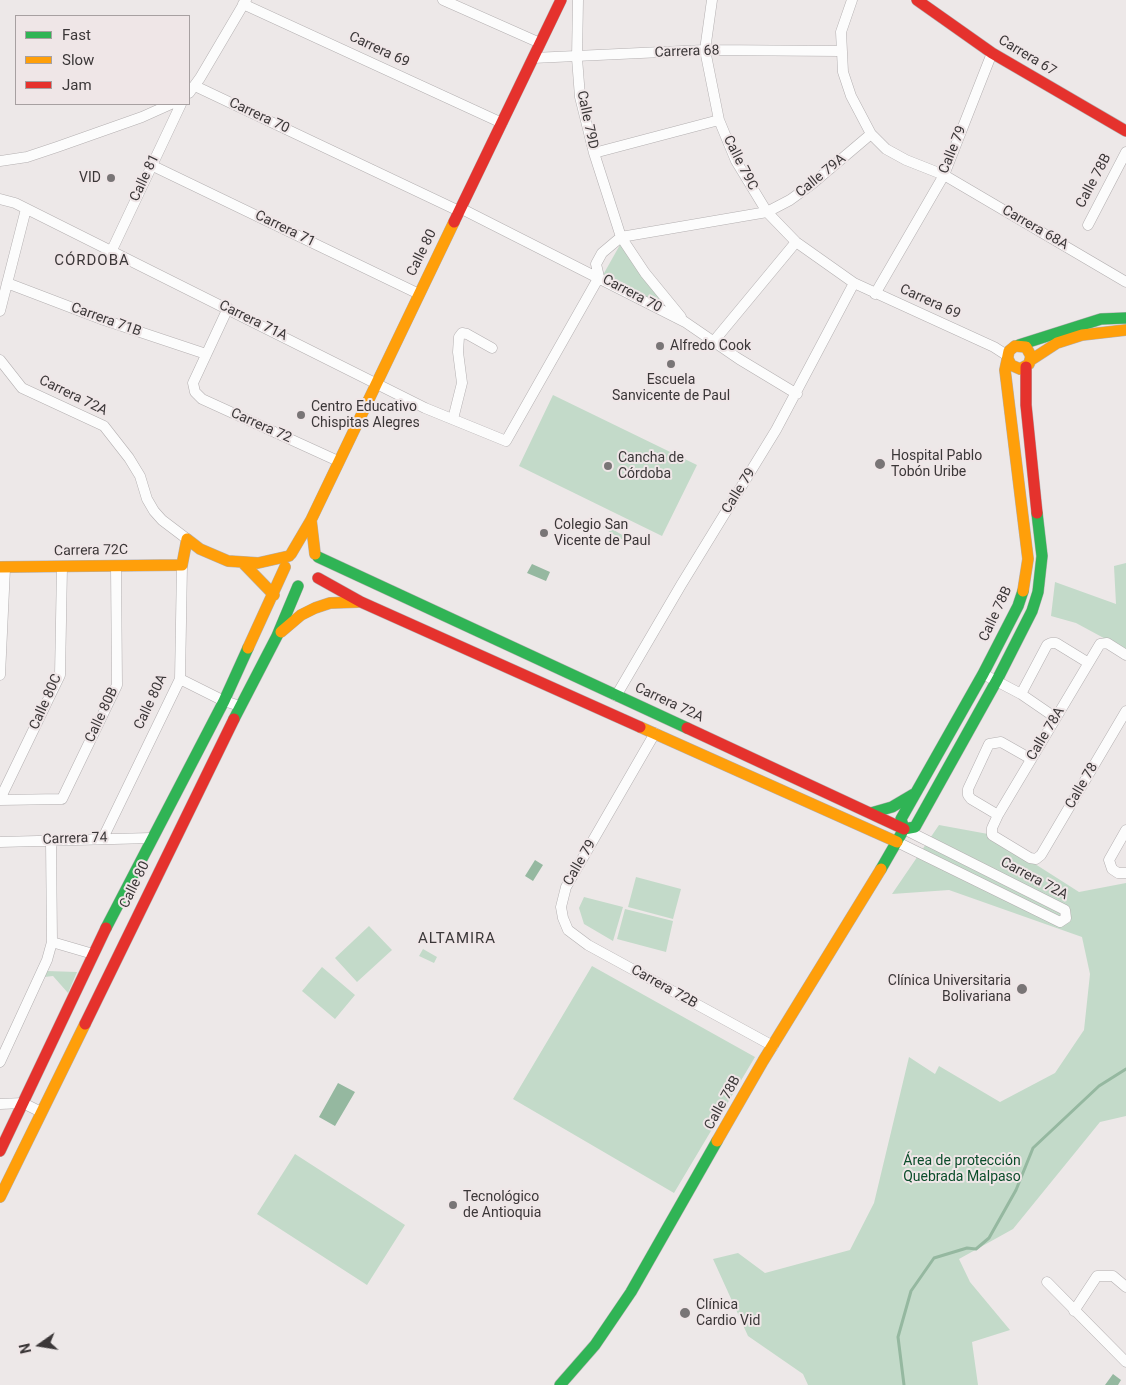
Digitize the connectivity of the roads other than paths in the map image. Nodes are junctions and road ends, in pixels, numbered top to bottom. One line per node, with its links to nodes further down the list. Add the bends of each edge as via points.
1 (444, 0): 8 (street)
2 (561, 0): 8 (main road, Calle 80)
3 (578, 0): 13 (street, Calle 79D)
4 (712, 0): 9 (street, Calle 79C)
5 (852, 0): 10 (street, Carrera 68A, via 841,32)
6 (917, 0): 11 (main road, Carrera 67)
7 (245, 2): 14 (street); 18 (street, Carrera 69)
8 (540, 43): 12 (main road, Calle 80)
9 (705, 50): 10 (street, Carrera 68); 13 (street, Carrera 68); 17 (street, Calle 79C)
10 (840, 51): 20 (street, Carrera 68A, via 851,96)
11 (992, 53): 19 (main road, Carrera 67); 25 (street, Calle 79)
12 (533, 58): 13 (street, Carrera 68); 18 (main road, Calle 80)
13 (577, 58): 22 (street, Calle 79D, via 580,97)
14 (192, 89): 28 (street, Carrera 70)
15 (168, 105): 23 (street, via 57,147)
16 (181, 105): 24 (street, Calle 81)
17 (719, 120): 22 (street); 29 (street, Calle 79C, via 736,161)
18 (502, 122): 28 (main road, Calle 80)
19 (1126, 132)
20 (871, 134): 25 (street, Carrera 68A, via 886,149); 29 (street, Calle 79A, via 812,184)
21 (1126, 152): 30 (street, Calle 78B)
22 (594, 153): 31 (street, Calle 79D)
23 (0, 161)
24 (151, 165): 33 (street, Calle 81); 38 (street, Carrera 71)
25 (944, 175): 35 (street, Carrera 68A); 39 (street, Calle 79)
26 (0, 199): 27 (street, Carrera 71A)
27 (26, 209): 33 (street, Carrera 71A); 36 (street)
28 (460, 210): 34 (street, Carrera 70); 38 (main road, Calle 80)
29 (767, 212): 31 (street); 32 (street, Calle 79C)
30 (1088, 225)
31 (621, 237): 34 (street, via 602,253 596,264); 43 (street, Calle 79D)
32 (796, 242): 37 (street, Calle 79C); 45 (street)
33 (111, 252): 40 (street, Carrera 71A)
34 (599, 276): 43 (street, Carrera 70); 55 (street, Carrera 71A, via 506,441)
35 (1126, 282)
36 (8, 283): 41 (street); 49 (street, Carrera 71B)
37 (854, 283): 39 (street, Carrera 69); 53 (street, Calle 79)
38 (419, 294): 52 (main road, Calle 80)
39 (875, 294): 48 (street, Carrera 69)
40 (228, 308): 49 (street); 52 (street, Carrera 71A)
41 (0, 311)
42 (1126, 318): 48 (main road, Carrera 69, via 1101,319)
43 (685, 322): 45 (street, Carrera 70)
44 (1126, 330): 46 (main road, via 1082,335)
45 (714, 341): 53 (street, Carrera 70)
46 (1057, 343): 51 (main road); 54 (main road, via 1036,368)
47 (492, 348): 55 (street, via 467,334 462,333 459,337 462,383)
48 (1012, 352): 51 (main road, via 1028,349); 51 (main road, via 1014,367 1020,369); 74 (main road, Calle 78B, via 1005,379 1028,559 1026,585)
49 (206, 354): 56 (street, Carrera 72, via 192,383 202,399)
50 (0, 360): 58 (street, Carrera 72A, via 22,388 104,426 140,476 154,512)
51 (1028, 363): 54 (main road, Calle 78B)
52 (376, 382): 55 (street, Carrera 71A); 56 (main road, Calle 80)
53 (797, 394): 80 (street, Calle 79)
54 (1026, 405): 77 (main road, Calle 78B, via 1042,556 1041,574 1032,610)
55 (453, 419)
56 (338, 461): 57 (main road, Calle 80)
57 (311, 520): 59 (main road); 60 (main road, Calle 80)
58 (187, 540): 61 (main road, Carrera 72A, via 213,556); 62 (main road, Calle 80A)
59 (316, 556): 60 (main road, via 306,550); 66 (main road, via 321,568); 73 (main road, Carrera 72A)
60 (288, 561): 61 (main road, Carrera 72A); 67 (main road, via 288,579); 68 (main road, Calle 80)
61 (243, 563): 68 (main road)
62 (182, 564): 63 (main road, Carrera 72C); 76 (street, Calle 80A)
63 (116, 566): 65 (main road, Carrera 72C); 90 (street, Calle 80B, via 117,685 62,799)
64 (3, 567): 65 (main road, Carrera 72C); 75 (street)
65 (62, 567): 90 (street, Calle 80C, via 60,676)
66 (318, 578): 67 (main road, via 309,585); 69 (main road, Carrera 72A)
67 (298, 586): 70 (main road, Calle 80)
68 (274, 595): 81 (main road, Calle 80)
69 (361, 602): 70 (main road, via 346,601 315,608 301,615); 78 (main road, Carrera 72A)
70 (277, 636): 82 (main road, Calle 80)
71 (1126, 655): 72 (street, Calle 78A, via 1104,642)
72 (1087, 662): 79 (street, via 1052,642 1047,645); 85 (street, Calle 78A)
73 (546, 663): 78 (main road); 80 (main road, Carrera 72A)
74 (983, 674): 77 (street); 83 (main road, Calle 78B)
75 (0, 675)
76 (180, 679): 81 (street); 97 (street, Calle 80A)
77 (997, 680): 79 (street); 87 (main road, Calle 78B)
78 (539, 682): 86 (main road, Carrera 72A)
79 (1021, 694): 85 (street)
80 (616, 696): 91 (main road, Carrera 72A)
81 (224, 701): 82 (street); 98 (main road, Calle 80)
82 (240, 706): 112 (main road, Calle 80)
83 (963, 709): 87 (main road, via 967,718); 89 (main road, Calle 78B)
84 (1126, 711): 102 (street, Calle 78, via 1041,856)
85 (1056, 718): 88 (street, Calle 78A)
86 (655, 734): 94 (main road, Carrera 72A); 105 (street, Calle 79, via 566,888 561,907)
87 (961, 740): 95 (main road, Calle 78B, via 915,826)
88 (1031, 758): 92 (street, Calle 78A); 92 (street, via 1001,742 989,744 968,795)
89 (915, 794): 91 (main road, via 892,807); 95 (main road, Calle 78B, via 901,819)
90 (0, 800)
91 (871, 813): 95 (main road, Carrera 72A)
92 (998, 815): 93 (street, Calle 78A)
93 (992, 828): 102 (street, Carrera 72A, via 996,839)
94 (871, 830): 101 (main road, Carrera 72A); 103 (main road, via 880,847)
95 (904, 830): 101 (main road, Calle 78B); 101 (street, Carrera 72A, via 1065,910 1066,918 1060,922)
96 (1126, 830): 104 (street, via 1109,860 1112,870)
97 (103, 838): 98 (street, Carrera 74); 99 (street, Carrera 74)
98 (150, 838): 107 (main road, Calle 80)
99 (51, 841): 100 (street, Carrera 74); 106 (street)
100 (0, 842)
101 (896, 842): 103 (main road, Calle 78B)
102 (1036, 859)
103 (884, 865): 108 (main road, Calle 78B)
104 (1126, 873)
105 (563, 918): 108 (street, Carrera 72B, via 568,930 583,942)
106 (52, 942): 107 (street); 109 (street)
107 (93, 954): 110 (main road, Calle 80)
108 (773, 1046): 119 (main road, Calle 78B, via 631,1292 595,1345)
109 (0, 1062)
110 (23, 1103): 111 (street); 112 (street); 113 (main road, Calle 80)
111 (0, 1104)
112 (41, 1112): 114 (main road, Calle 80)
113 (0, 1151)
114 (0, 1197)
115 (1047, 1282): 117 (street)
116 (1126, 1287): 117 (street, via 1113,1276 1097,1276)
117 (1074, 1311): 118 (street)
118 (1126, 1362)
119 (560, 1385)

